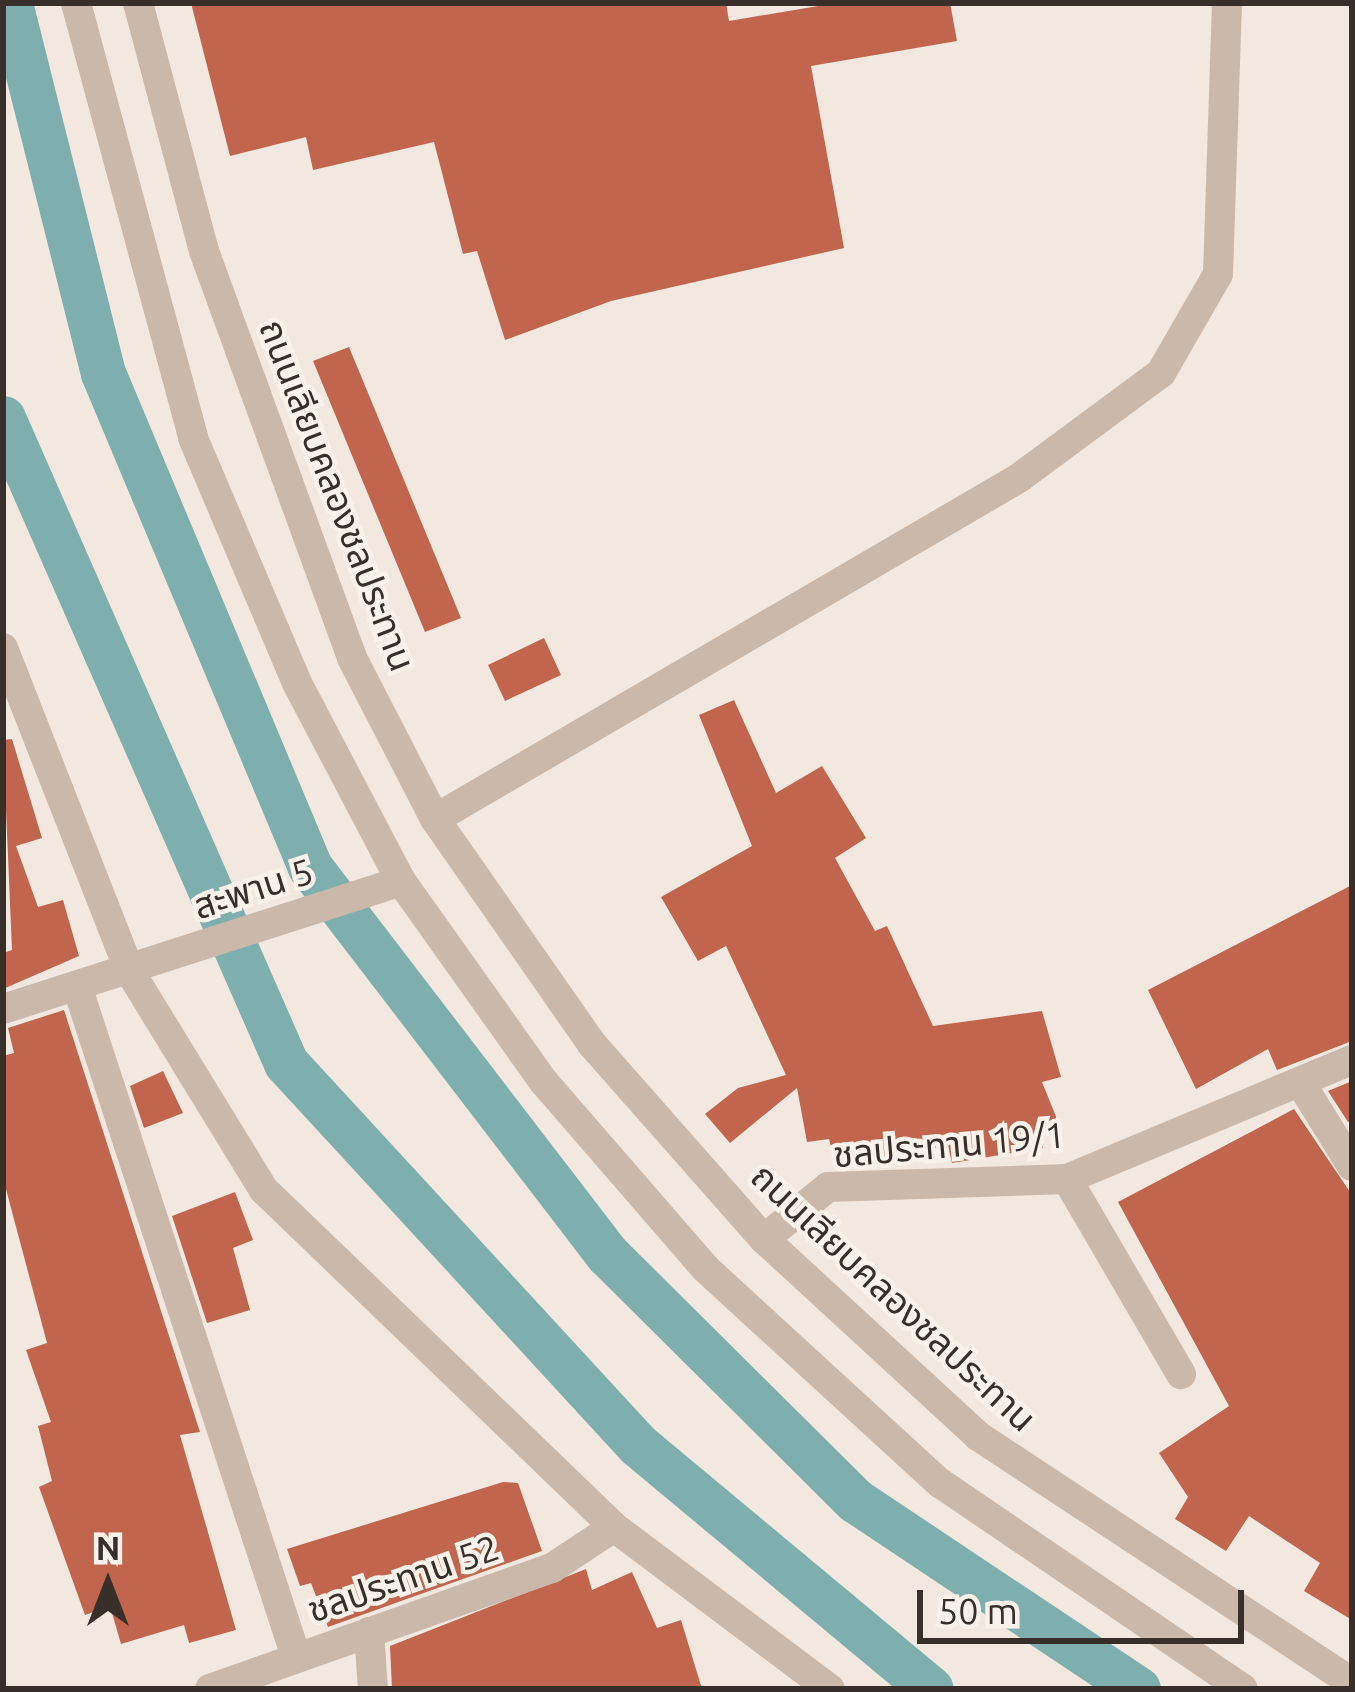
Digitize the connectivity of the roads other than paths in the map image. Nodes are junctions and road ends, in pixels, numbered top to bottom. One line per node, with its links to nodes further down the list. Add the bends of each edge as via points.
1 (76, 3): 6 (street, via 193,438 297,683)
2 (138, 3): 5 (street, ถนนเลียบคลองชลประทาน, via 212,272 352,658)
3 (1227, 3): 5 (street, via 1218,274 1161,373 1019,478)
4 (3, 648): 7 (street)
5 (435, 819): 14 (street, ถนนเลียบคลองชลประทาน, via 592,1044)
6 (400, 880): 7 (street, สะพาน 5); 23 (street, via 544,1082 705,1268 940,1483)
7 (129, 970): 8 (street, สะพาน 5); 16 (street, via 264,1190)
8 (77, 986): 9 (street, สะพาน 5); 18 (street)
9 (3, 1009)
10 (1352, 1060): 11 (street, ชลประทาน 19/1)
11 (1300, 1082): 12 (street); 13 (street, ชลประทาน 19/1)
12 (1352, 1166)
13 (1067, 1179): 14 (street, ชลประทาน 19/1, via 828,1187); 15 (street)
14 (764, 1239): 19 (street, ถนนเลียบคลองชลประทาน, via 978,1436)
15 (1181, 1374)
16 (614, 1527): 17 (street, ชลประทาน 52, via 552,1568); 22 (street)
17 (369, 1632): 18 (street, ชลประทาน 52); 21 (street)
18 (296, 1657): 20 (street, ชลประทาน 52)
19 (1352, 1683)
20 (210, 1689)
21 (373, 1689)
22 (830, 1689)
23 (1243, 1689)

